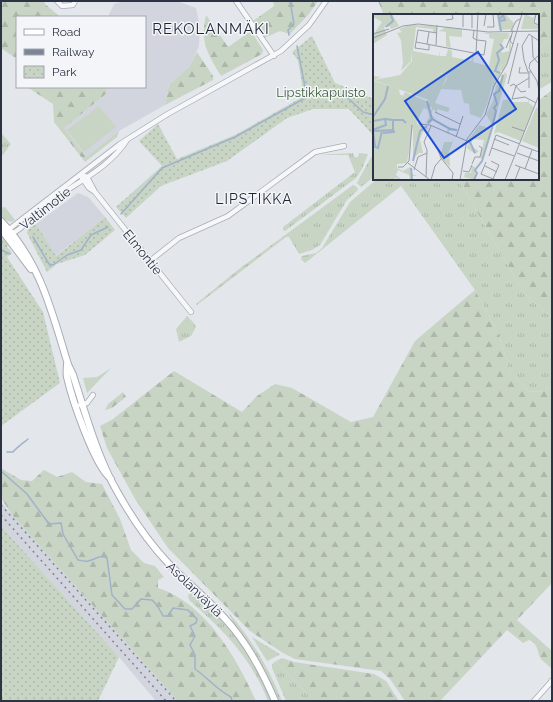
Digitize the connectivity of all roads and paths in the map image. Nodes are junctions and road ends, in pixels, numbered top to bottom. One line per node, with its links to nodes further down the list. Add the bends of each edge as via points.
1 (57, 1): 2 (street, via 62,6 73,5)
2 (75, 1)
3 (236, 1): 5 (street)
4 (326, 1): 5 (street, Valtimotie, via 303,32)
5 (274, 56): 6 (street, Valtimotie, via 160,118)
6 (127, 140): 8 (street, Valtimotie); 9 (street, Valtimotie, via 111,159)
7 (344, 146): 15 (street, via 315,152 228,216 179,238)
8 (81, 174): 9 (street); 10 (street); 14 (street, Valtimotie)
9 (87, 177): 10 (street, Valtimotie); 11 (street, Elmontie)
10 (82, 180): 11 (street, Elmontie); 14 (street, Valtimotie)
11 (96, 192): 15 (street, Elmontie)
12 (1, 221): 14 (main road, Asolanväylä)
13 (1, 229): 14 (main road, Asolanväylä)
14 (9, 233): 18 (main road, Asolanväylä, via 32,262 51,305 80,404 111,479 132,517 152,545 225,618 264,675)
15 (150, 261): 16 (street, Elmontie)
16 (191, 312)
17 (552, 682): 19 (street)
18 (275, 701)
19 (534, 701)

